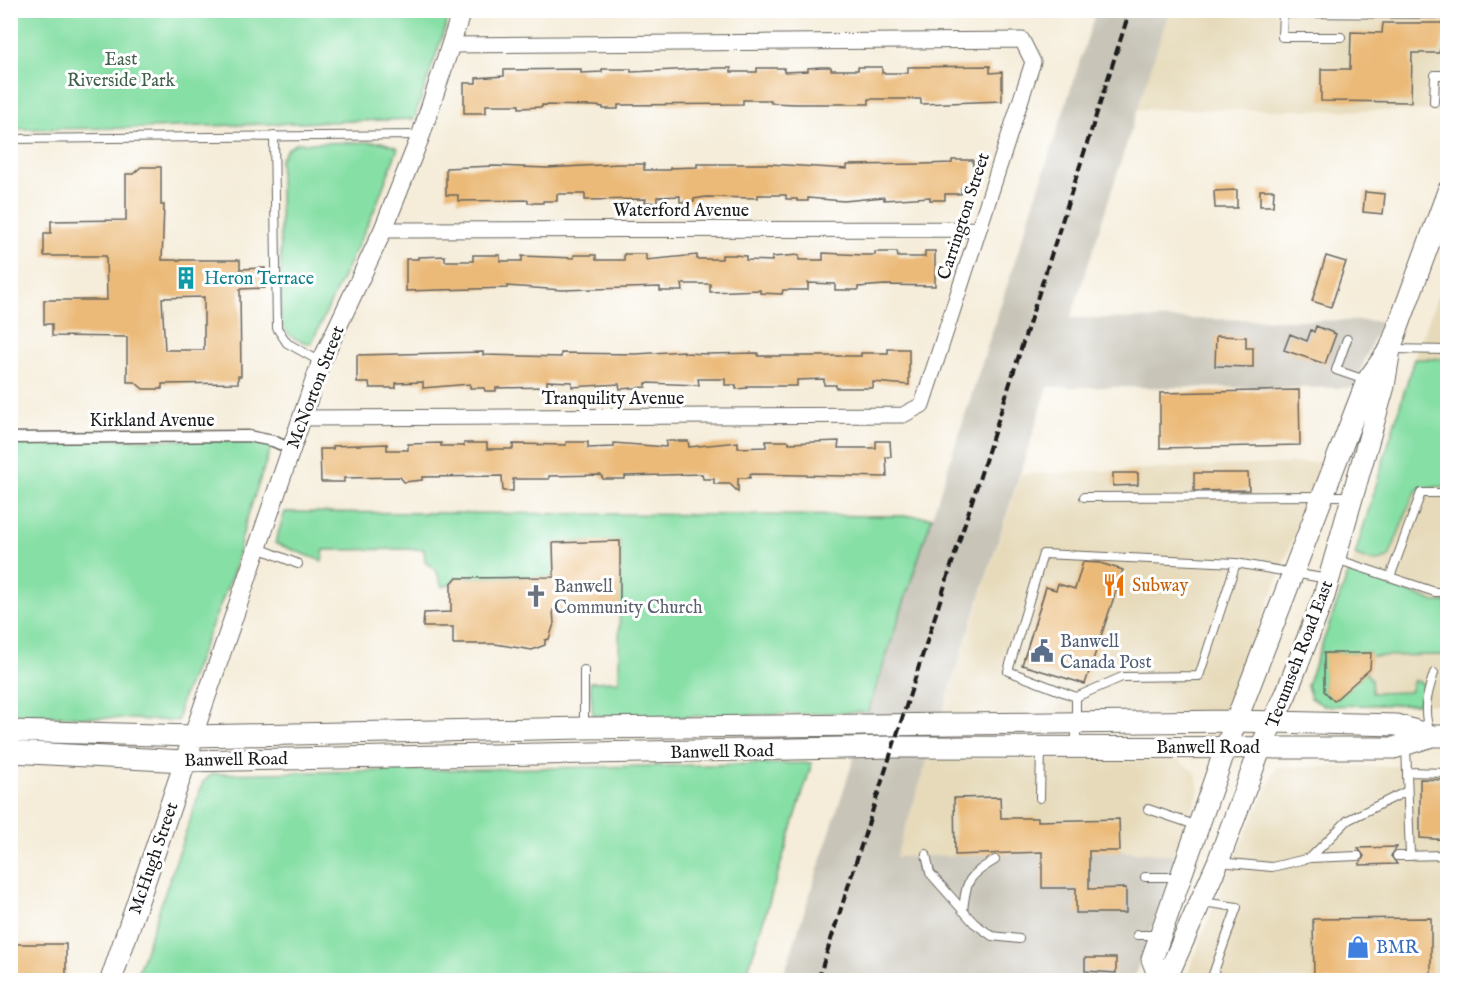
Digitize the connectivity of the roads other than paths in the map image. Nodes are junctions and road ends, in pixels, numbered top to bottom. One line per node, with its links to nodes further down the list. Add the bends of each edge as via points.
1 (462, 10): 4 (street, McNorton Street)
2 (1448, 14): 3 (lane, via 1283,13 1282,37)
3 (1341, 37)
4 (451, 45): 7 (street, McNorton Street); 11 (street, Carrington Street, via 1022,40 1034,62)
5 (1448, 75): 6 (lane, via 1436,75)
6 (1434, 102)
7 (421, 135): 8 (lane); 12 (street, McNorton Street)
8 (274, 136): 9 (lane); 16 (lane, via 277,328 287,343)
9 (10, 139)
10 (1448, 191): 15 (main road, Tecumseh Road East)
11 (979, 229): 12 (street, Waterford Avenue); 18 (street, Carrington Street)
12 (382, 230): 16 (street, McNorton Street)
13 (1347, 339): 17 (lane, via 1336,370)
14 (1447, 348): 15 (lane)
15 (1390, 349): 17 (main road, Tecumseh Road East)
16 (321, 362): 19 (street, McNorton Street)
17 (1375, 383): 23 (main road, Tecumseh Road East); 24 (main road, Tecumseh Road East)
18 (922, 405): 19 (street, Tranquility Avenue, via 903,415)
19 (303, 418): 21 (street, McNorton Street)
20 (10, 438): 21 (street, Kirkland Avenue, via 248,436)
21 (291, 449): 26 (street, McNorton Street)
22 (1448, 493): 31 (lane, via 1421,493)
23 (1323, 496): 24 (lane); 25 (lane); 30 (main road, Tecumseh Road East)
24 (1352, 496): 27 (main road, Tecumseh Road East)
25 (1084, 497)
26 (259, 548): 29 (lane); 42 (street, McNorton Street)
27 (1334, 559): 31 (lane); 32 (main road, Tecumseh Road East)
28 (1236, 563): 30 (lane); 36 (lane, via 1199,676 1122,677); 36 (lane, via 1043,554 1008,671)
29 (298, 564)
30 (1293, 573): 32 (lane); 37 (main road, Tecumseh Road East)
31 (1390, 577): 33 (lane, via 1435,592)
32 (1328, 579): 39 (main road, Tecumseh Road East)
33 (1448, 592)
34 (584, 670): 40 (lane)
35 (1434, 673): 43 (lane, via 1424,717)
36 (1076, 697): 38 (lane)
37 (1236, 721): 38 (main road, Banwell Road); 39 (main road, Banwell Road); 47 (main road, Tecumseh Road East)
38 (1076, 723): 40 (main road, Banwell Road); 46 (lane)
39 (1274, 723): 43 (main road, Banwell Road, via 1397,725); 48 (main road, Tecumseh Road East)
40 (584, 728): 42 (main road, Banwell Road)
41 (10, 731): 42 (main road, Banwell Road)
42 (193, 736): 50 (main road, McHugh Street)
43 (1440, 736): 44 (main road, Banwell Road)
44 (1406, 744): 48 (main road, Banwell Road, via 1394,748); 51 (lane)
45 (1041, 747): 46 (main road, Banwell Road); 50 (main road, Banwell Road); 54 (lane)
46 (1076, 747): 47 (main road, Banwell Road)
47 (1226, 747): 48 (main road, Banwell Road); 56 (main road, Tecumseh Road East)
48 (1261, 747): 64 (main road, Tecumseh Road East)
49 (10, 752): 50 (main road, Banwell Road)
50 (185, 761): 73 (main road, McHugh Street)
51 (1407, 772): 52 (lane); 53 (lane)
52 (1448, 773)
53 (1407, 791): 58 (lane); 62 (lane, via 1348,820)
54 (1040, 798)
55 (1148, 809): 56 (lane)
56 (1199, 826): 66 (main road, Tecumseh Road East)
57 (926, 854): 68 (lane, via 930,873)
58 (1410, 855): 59 (lane); 61 (lane)
59 (1448, 855)
60 (1358, 856): 62 (lane)
61 (1397, 856)
62 (1310, 858): 64 (lane, via 1272,867)
63 (995, 860): 68 (lane, via 974,873 965,885)
64 (1218, 862): 67 (main road, Tecumseh Road East)
65 (1145, 877): 66 (lane)
66 (1181, 877): 70 (main road, Tecumseh Road East)
67 (1200, 902): 72 (main road, Tecumseh Road East, via 1171,968); 75 (lane, via 1237,907)
68 (963, 911): 71 (lane, via 992,936)
69 (1137, 935): 70 (lane)
70 (1161, 935): 72 (main road, Tecumseh Road East, via 1152,959)
71 (1019, 939)
72 (1156, 977): 74 (lane)
73 (111, 981)
74 (1199, 981)
75 (1211, 981)

